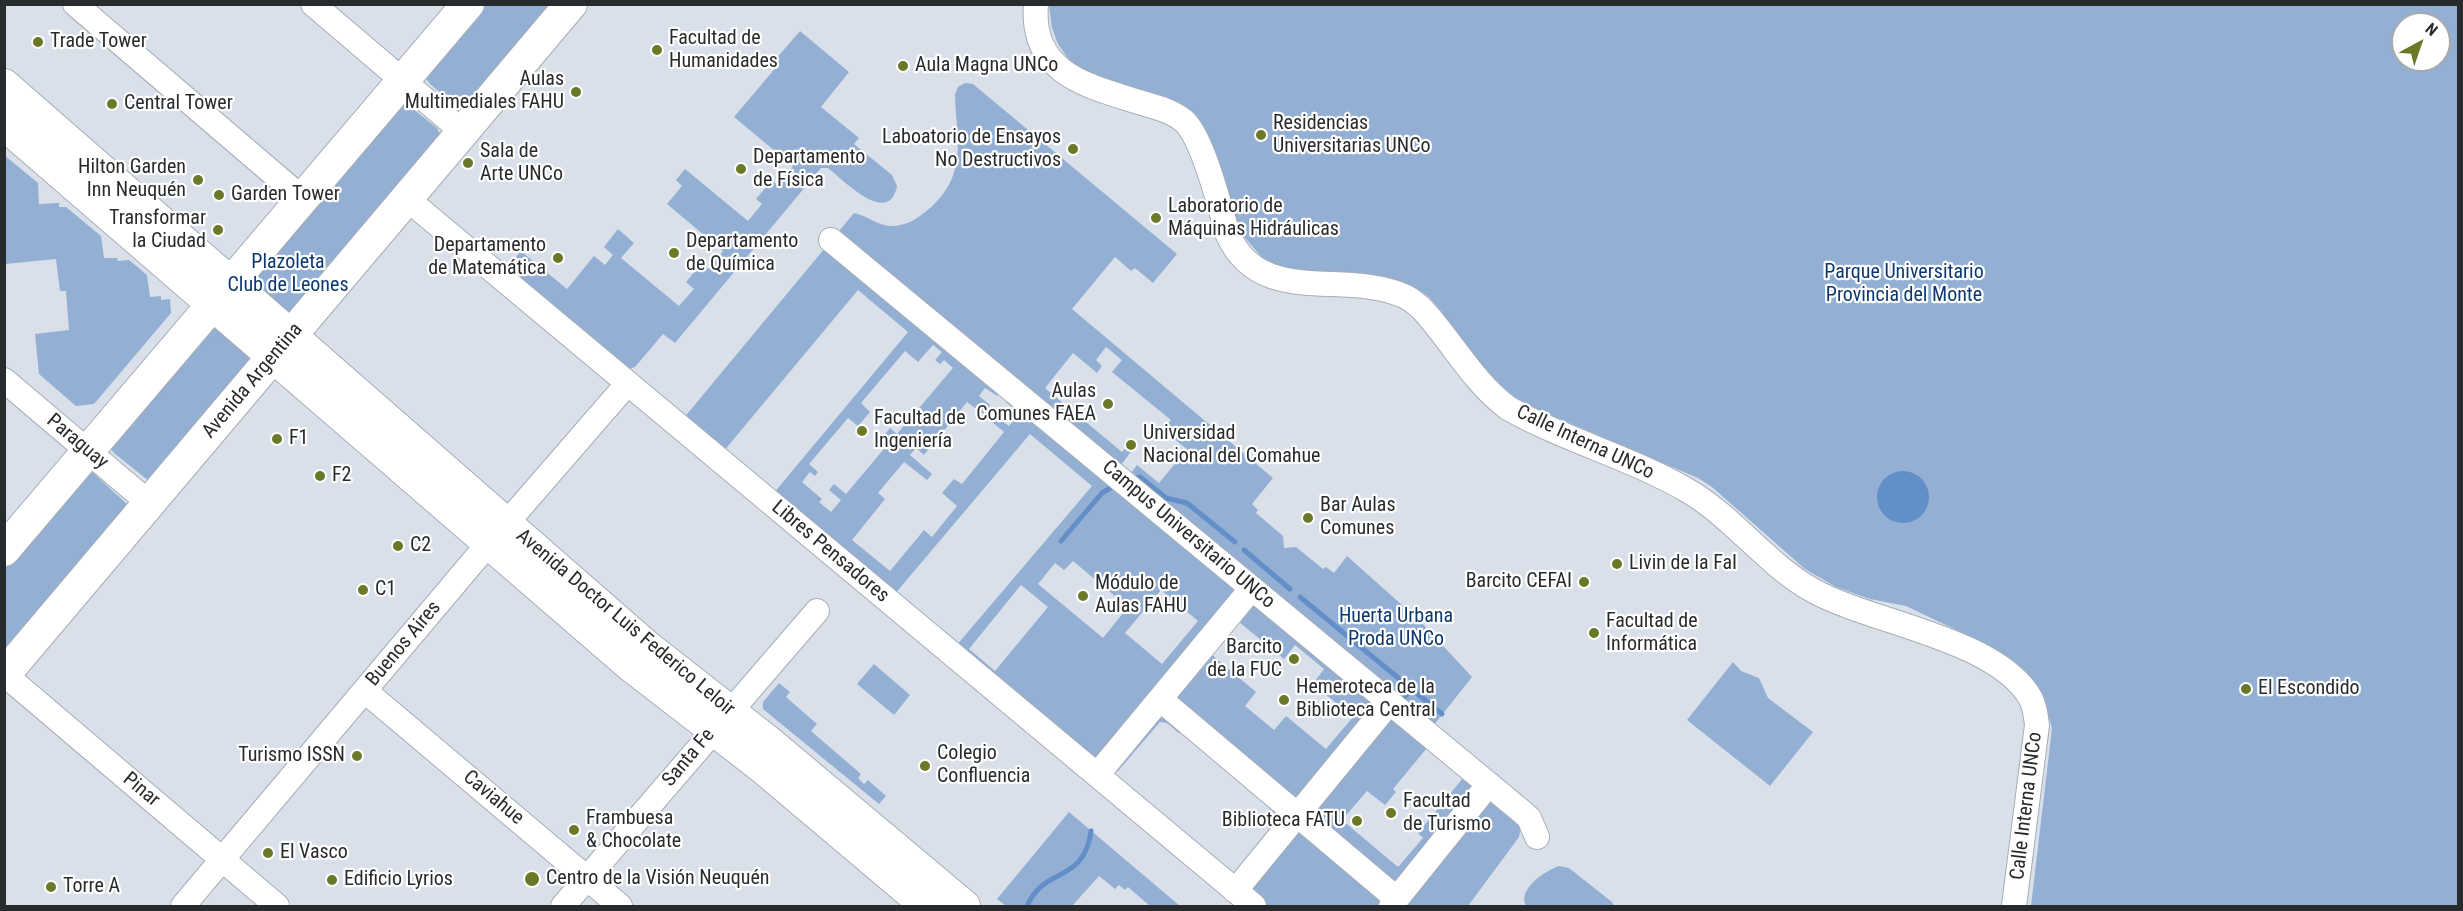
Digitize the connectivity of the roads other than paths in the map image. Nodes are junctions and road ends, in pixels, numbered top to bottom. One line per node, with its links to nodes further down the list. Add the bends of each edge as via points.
1 (313, 4): 6 (street)
2 (468, 4): 6 (main road)
3 (571, 4): 9 (main road, Avenida Argentina)
4 (1036, 4): 43 (street, Calle Interna UNCo, via 1040,43 1056,66 1088,86 1175,114 1192,130 1228,235 1251,266 1285,281 1370,287 1410,298 1486,389 1508,408 1691,492 1811,590 1852,609 1945,640 1992,662 2011,676 2032,700 2037,725)
5 (80, 6): 11 (street)
6 (403, 81): 9 (street); 11 (main road)
7 (8, 94): 13 (main road)
8 (4, 124): 13 (main road)
9 (463, 132): 10 (main road, Avenida Argentina)
10 (406, 198): 14 (main road, Avenida Argentina); 16 (street, Libres Pensadores)
11 (303, 199): 13 (main road)
12 (831, 240): 21 (street, Campus Universitario UNCo)
13 (222, 294): 14 (main road, Avenida Doctor Luis Federico Leloir); 17 (main road)
14 (282, 346): 18 (main road, Avenida Argentina); 19 (main road, Avenida Doctor Luis Federico Leloir)
15 (4, 380): 17 (street, Paraguay)
16 (628, 383): 19 (street, Buenos Aires); 28 (street, Libres Pensadores)
17 (88, 451): 18 (street, Paraguay); 20 (main road)
18 (149, 503): 23 (main road, Avenida Argentina)
19 (498, 534): 24 (street, Buenos Aires); 27 (main road, Avenida Doctor Luis Federico Leloir, via 629,664)
20 (4, 550)
21 (1252, 588): 25 (street); 26 (street, Campus Universitario UNCo)
22 (817, 611): 27 (street, Santa Fe)
23 (5, 674): 32 (street, Pinar)
24 (365, 691): 32 (street, Buenos Aires); 33 (street, Caviahue)
25 (1160, 699): 28 (street); 30 (street)
26 (1390, 702): 29 (street, Campus Universitario UNCo); 30 (street)
27 (721, 720): 33 (street, Santa Fe); 40 (main road, Avenida Doctor Luis Federico Leloir, via 784,786); 41 (main road, Avenida Doctor Luis Federico Leloir, via 785,756)
28 (1097, 775): 34 (street, Libres Pensadores)
29 (1489, 784): 31 (street, Campus Universitario UNCo, via 1525,814); 35 (street)
30 (1298, 814): 34 (street); 35 (street)
31 (1537, 837)
32 (222, 860): 36 (street, Buenos Aires); 37 (street, Pinar)
33 (587, 878): 38 (street, Santa Fe); 39 (street, Caviahue)
34 (1235, 891): 42 (street, Libres Pensadores)
35 (1394, 903)
36 (183, 906)
37 (277, 906)
38 (563, 906)
39 (620, 906)
40 (927, 906)
41 (964, 906)
42 (1254, 906)
43 (2014, 906)

